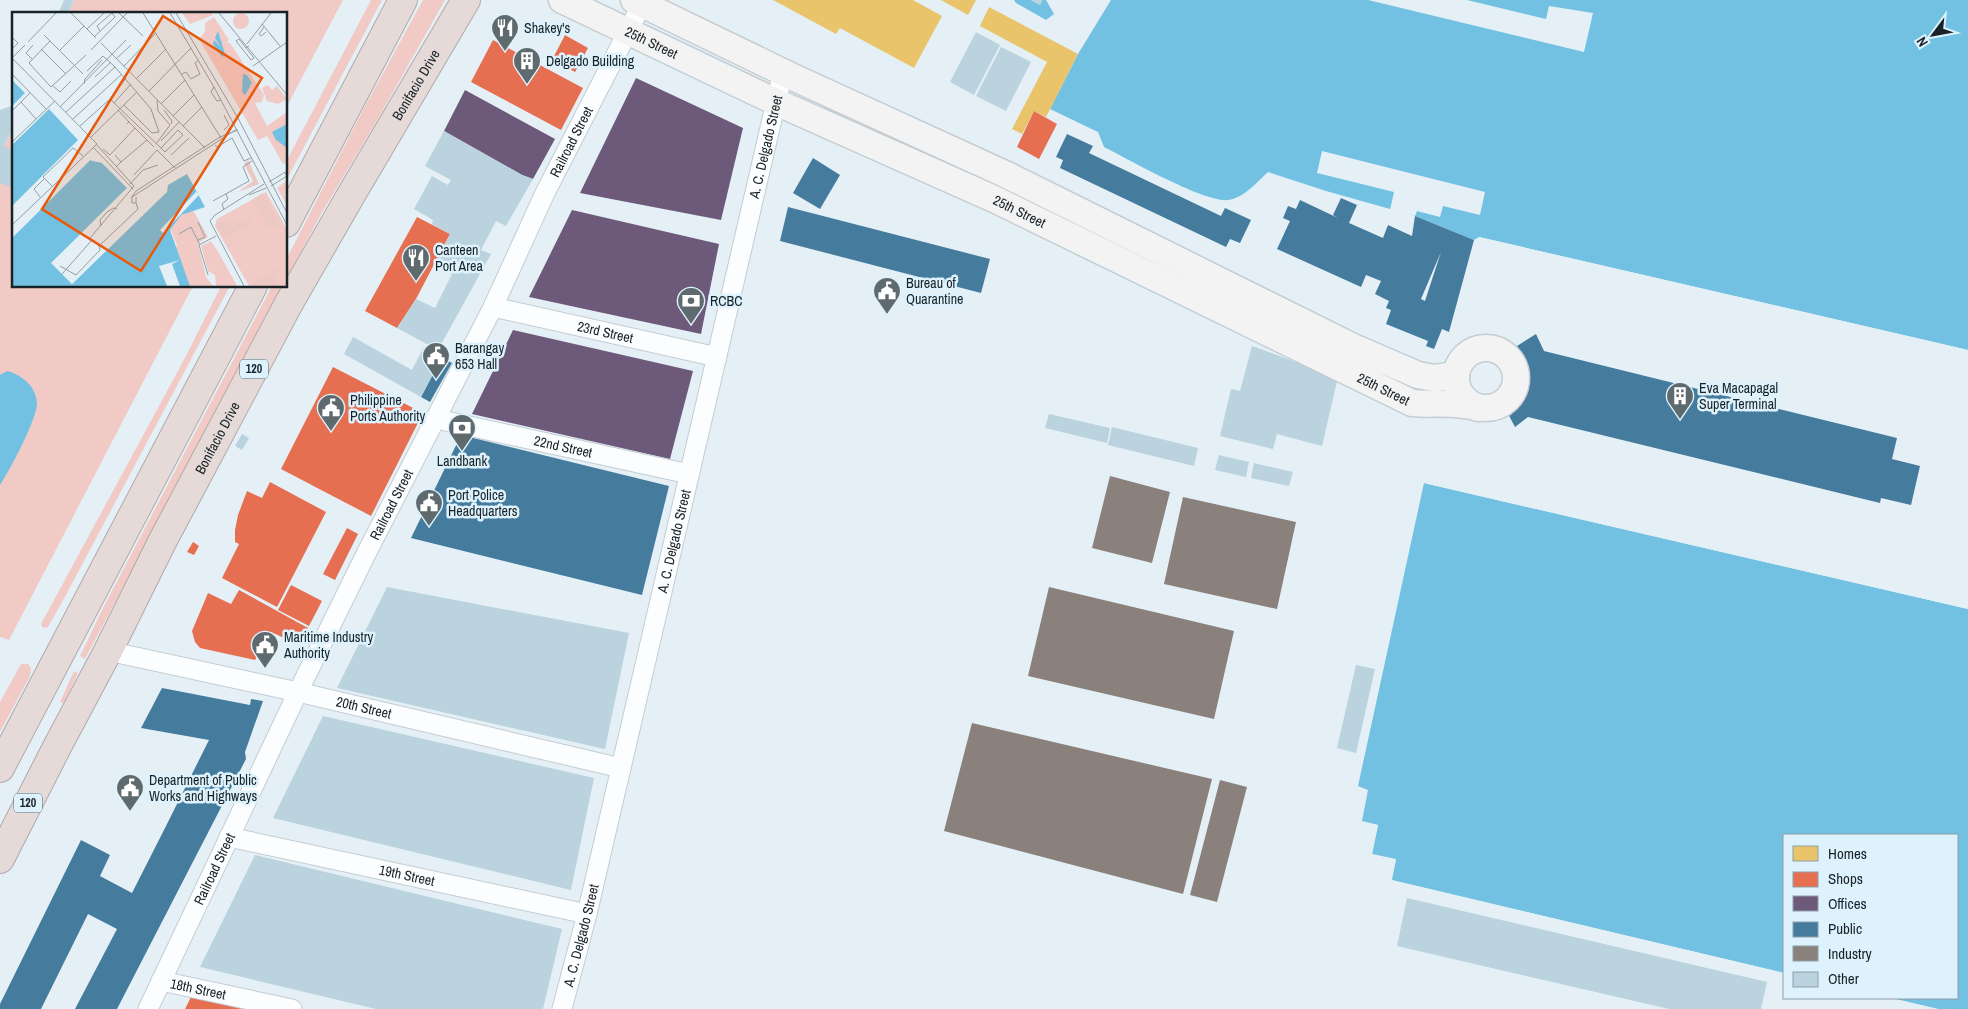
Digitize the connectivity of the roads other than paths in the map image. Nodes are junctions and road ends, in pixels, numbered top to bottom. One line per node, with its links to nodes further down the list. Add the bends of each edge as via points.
1 (404, 0): 10 (highway)
2 (466, 0): 18 (highway, Bonifacio Drive / 120, via 289,303)
3 (562, 0): 5 (street, 25th Street)
4 (638, 2): 5 (street, Railroad Street); 6 (street, 25th Street)
5 (627, 32): 7 (street, 25th Street); 12 (street, Railroad Street, via 545,193)
6 (783, 72): 7 (street, A. C. Delgado Street); 8 (street, 25th Street)
7 (776, 102): 9 (street, 25th Street); 13 (street, A. C. Delgado Street)
8 (977, 162): 9 (street); 14 (street, 25th Street, via 1080,210 1353,348 1418,375 1434,378)
9 (966, 187): 15 (street, 25th Street, via 1412,403 1466,404)
10 (288, 219)
11 (252, 288): 20 (highway)
12 (493, 307): 13 (street, 23rd Street); 16 (street, Railroad Street)
13 (717, 357): 17 (street, A. C. Delgado Street)
14 (1456, 375): 15 (street, via 1459,392); 15 (street, 25th Street, via 1465,356 1477,349 1491,348 1510,360 1516,379 1512,393 1498,406)
15 (1478, 408)
16 (437, 419): 17 (street, 22nd Street); 19 (street, Railroad Street)
17 (689, 474): 21 (street, A. C. Delgado Street)
18 (108, 651): 19 (street, 20th Street); 23 (highway, Bonifacio Drive / 120)
19 (298, 692): 21 (street, 20th Street); 22 (street, Railroad Street)
20 (0, 768)
21 (621, 768): 24 (street, A. C. Delgado Street)
22 (229, 837): 24 (street, 19th Street); 25 (street, Railroad Street)
23 (0, 859)
24 (587, 914): 28 (street, A. C. Delgado Street)
25 (161, 980): 26 (street, Railroad Street); 27 (street, 18th Street)
26 (148, 1009)
27 (292, 1009)
28 (562, 1009)

